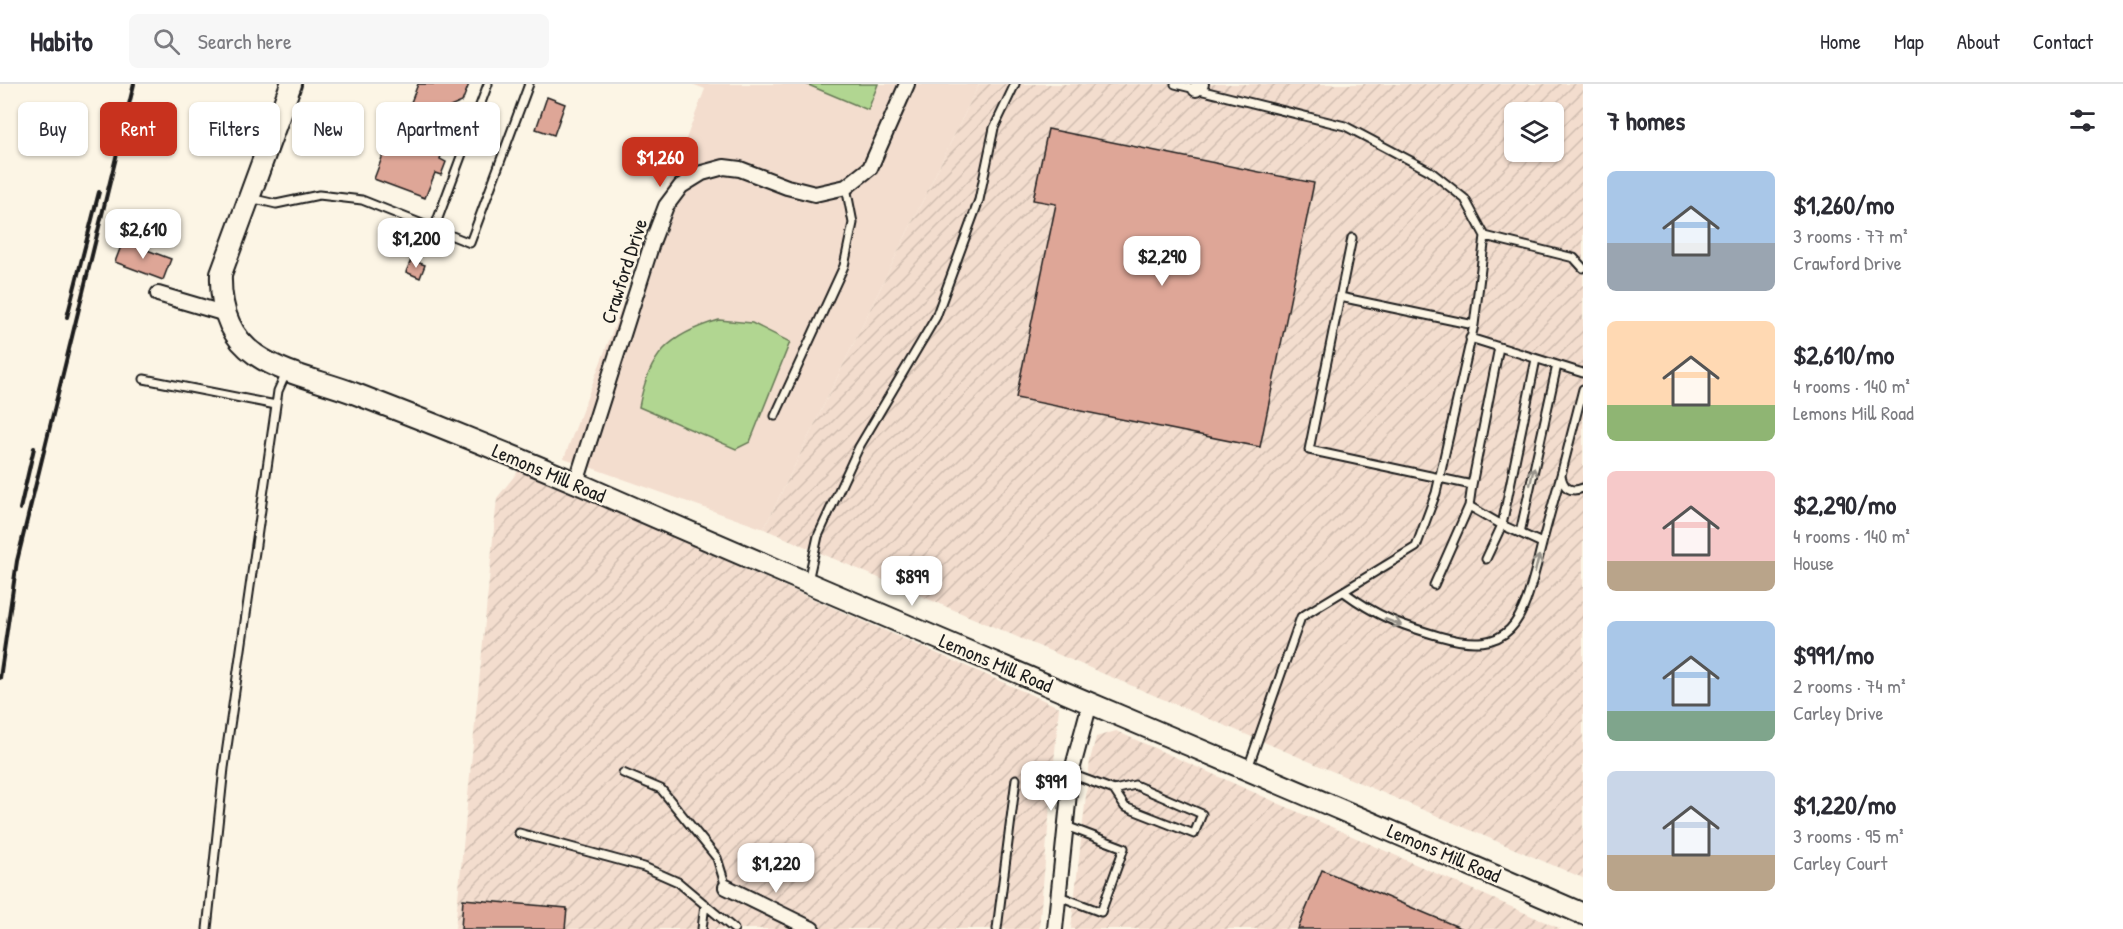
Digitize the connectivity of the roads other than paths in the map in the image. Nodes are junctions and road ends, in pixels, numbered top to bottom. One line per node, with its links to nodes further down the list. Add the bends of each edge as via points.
1 (291, 84): 9 (street, Lemons Mill Road)
2 (488, 84): 10 (lane)
3 (529, 84): 10 (lane, via 470,243)
4 (907, 84): 8 (street, Crawford Drive, via 870,168)
5 (1016, 84): 38 (lane, via 994,128 980,200 936,317 859,447 818,536)
6 (1175, 84): 7 (lane)
7 (1198, 86): 11 (lane, via 1345,126 1430,171 1465,199)
8 (846, 187): 27 (lane, via 853,223 844,266); 30 (street, Crawford Drive, via 815,194 724,167 702,173 681,186 666,206 653,240)
9 (247, 198): 10 (lane, via 276,204 319,195 362,200); 16 (street, Lemons Mill Road, via 221,274)
10 (434, 229)
11 (1485, 236): 13 (lane, via 1574,258); 17 (lane)
12 (1353, 238): 15 (lane)
13 (1583, 268)
14 (158, 294): 16 (street)
15 (1340, 297): 17 (lane); 29 (lane, via 1309,450)
16 (226, 314): 22 (street, Lemons Mill Road, via 237,337 250,350)
17 (1474, 325): 18 (lane)
18 (1470, 338): 19 (lane); 29 (lane)
19 (1499, 347): 20 (lane); 31 (lane)
20 (1536, 359): 21 (lane); 34 (lane)
21 (1557, 365): 23 (lane); 35 (lane, one-way to 21)
22 (287, 370): 26 (lane); 30 (street, Lemons Mill Road, via 360,395)
23 (1583, 373)
24 (144, 379): 26 (lane)
25 (1583, 389): 28 (lane)
26 (276, 405): 54 (lane, via 224,768)
27 (775, 416)
28 (1560, 475): 32 (lane, via 1567,489); 36 (lane)
29 (1440, 477): 31 (lane); 40 (lane, via 1416,547)
30 (576, 483): 38 (street, Lemons Mill Road)
31 (1472, 485): 33 (lane)
32 (1583, 488)
33 (1469, 506): 34 (lane); 39 (lane)
34 (1502, 525): 35 (lane); 37 (lane)
35 (1520, 533): 36 (lane)
36 (1542, 543): 40 (lane, one-way to 36, via 1394,623 1462,643 1488,642 1510,629 1523,612)
37 (1486, 560)
38 (807, 584): 41 (street, Lemons Mill Road)
39 (1434, 585)
40 (1344, 592): 42 (lane, via 1301,617)
41 (1090, 703): 42 (street, Lemons Mill Road); 44 (street)
42 (1248, 769): 52 (street, Lemons Mill Road)
43 (623, 773): 49 (lane, via 661,789 717,858)
44 (1071, 774): 46 (lane); 47 (street)
45 (1016, 779): 57 (lane)
46 (1114, 790): 46 (lane, via 1135,785 1202,814 1194,834 1125,807)
47 (1066, 826): 50 (street); 50 (lane, via 1124,848 1101,912)
48 (519, 833): 51 (lane, via 644,867 678,882)
49 (726, 887): 53 (street)
50 (1059, 896): 58 (street)
51 (705, 904): 55 (lane); 56 (lane)
52 (1583, 914)
53 (807, 928)
54 (207, 929)
55 (702, 929)
56 (734, 929)
57 (997, 929)
58 (1055, 929)

